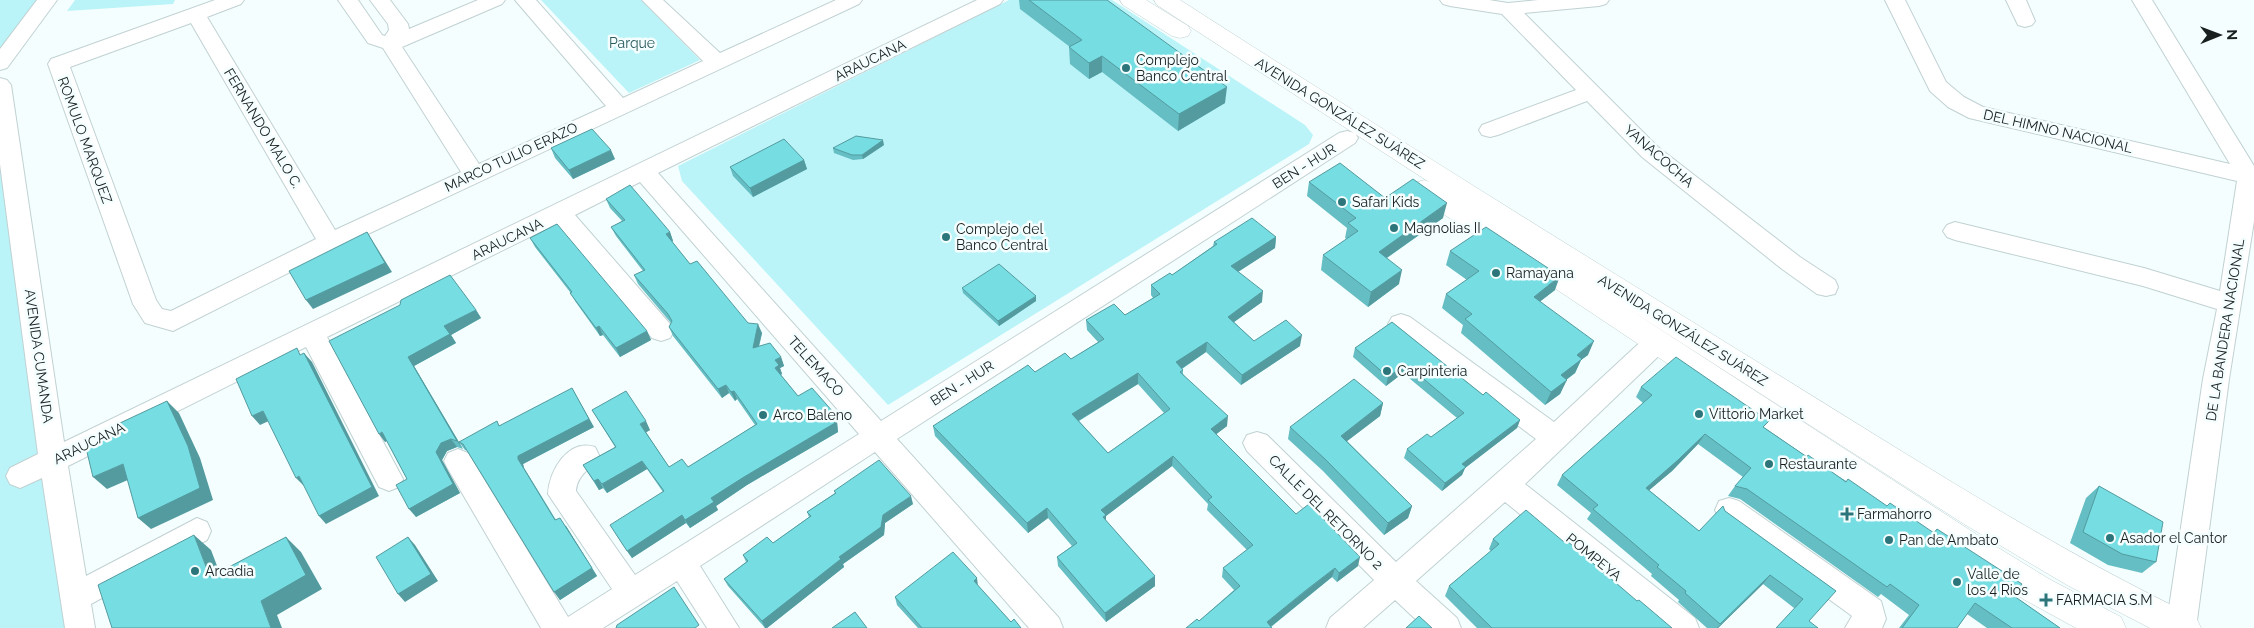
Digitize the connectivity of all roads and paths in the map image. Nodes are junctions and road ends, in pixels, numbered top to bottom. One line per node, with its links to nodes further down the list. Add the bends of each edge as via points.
1 (47, 0): 22 (street)
2 (234, 0): 18 (street, ROMULO MARQUEZ)
3 (348, 0): 20 (street, via 375,39)
4 (380, 0): 20 (street, via 398,24)
5 (495, 0): 20 (street)
6 (524, 0): 25 (street)
7 (652, 0): 21 (street)
8 (993, 0): 28 (street, ARAUCANA)
9 (1131, 0): 27 (main road, AVENIDA GONZÁLEZ SUÁREZ)
10 (1165, 0): 66 (main road, AVENIDA GONZÁLEZ SUÁREZ, via 1989,521 2097,586)
11 (1450, 0): 17 (street)
12 (1599, 0): 17 (street)
13 (1895, 0): 30 (street, DEL HIMNO NACIONAL, via 1938,86 1956,102 1978,113)
14 (2016, 0): 19 (street)
15 (2142, 0): 30 (street)
16 (838, 3): 21 (street, MARCO TULIO ERAZO)
17 (1508, 8): 24 (street, YANACOCHA)
18 (196, 14): 33 (street, FERNANDO MALO C.); 36 (street, ROMULO MARQUEZ, via 58,64 145,304 154,316)
19 (2025, 21)
20 (390, 44): 29 (street)
21 (718, 62): 25 (street, MARCO TULIO ERAZO)
22 (0, 63)
23 (0, 84): 45 (street, AVENIDA CUMANDA)
24 (1592, 92): 26 (street); 34 (street, YANACOCHA, via 1650,152 1790,263)
25 (619, 107): 29 (street, MARCO TULIO ERAZO)
26 (1490, 130)
27 (1347, 138): 40 (main road, AVENIDA GONZÁLEZ SUÁREZ); 41 (street, BEN - HUR)
28 (644, 171): 31 (street, ARAUCANA); 41 (street, TELEMACO)
29 (474, 174): 33 (street, MARCO TULIO ERAZO)
30 (2249, 176): 35 (street, DE LA BANDERA NACIONAL)
31 (560, 213): 38 (street); 39 (street, ARAUCANA)
32 (1955, 231): 35 (street, via 2144,277)
33 (330, 242): 36 (street, MARCO TULIO ERAZO)
34 (1826, 287)
35 (2230, 304): 66 (street, DE LA BANDERA NACIONAL, via 2216,379)
36 (173, 321)
37 (1401, 324): 42 (street)
38 (661, 331)
39 (312, 334): 45 (street, ARAUCANA); 48 (street)
40 (1658, 341): 42 (street); 65 (main road, AVENIDA GONZÁLEZ SUÁREZ, via 1997,564)
41 (878, 436): 52 (street, BEN - HUR); 60 (street, TELEMACO)
42 (1553, 438): 49 (street)
43 (1257, 444): 53 (street, CALLE DEL RETORNO 2)
44 (585, 455): 54 (street, via 569,468 562,480 562,494)
45 (53, 460): 47 (street, ARAUCANA); 55 (street, AVENIDA CUMANDA)
46 (458, 461): 57 (street)
47 (20, 476)
48 (388, 479)
49 (1505, 485): 53 (street); 63 (street, POMPEYA)
50 (1729, 510): 64 (street, via 1870,610 1871,619)
51 (197, 531): 55 (street)
52 (681, 562): 54 (street, BEN - HUR); 59 (street)
53 (1394, 581): 61 (street); 62 (street, CALLE DEL RETORNO 2)
54 (632, 594): 58 (street, BEN - HUR)
55 (74, 598): 56 (street, AVENIDA CUMANDA)
56 (80, 628)
57 (558, 628)
58 (577, 628)
59 (724, 628)
60 (1048, 628)
61 (1341, 628)
62 (1446, 628)
63 (1684, 628)
64 (1860, 628)
65 (2109, 628)
66 (2182, 628)

